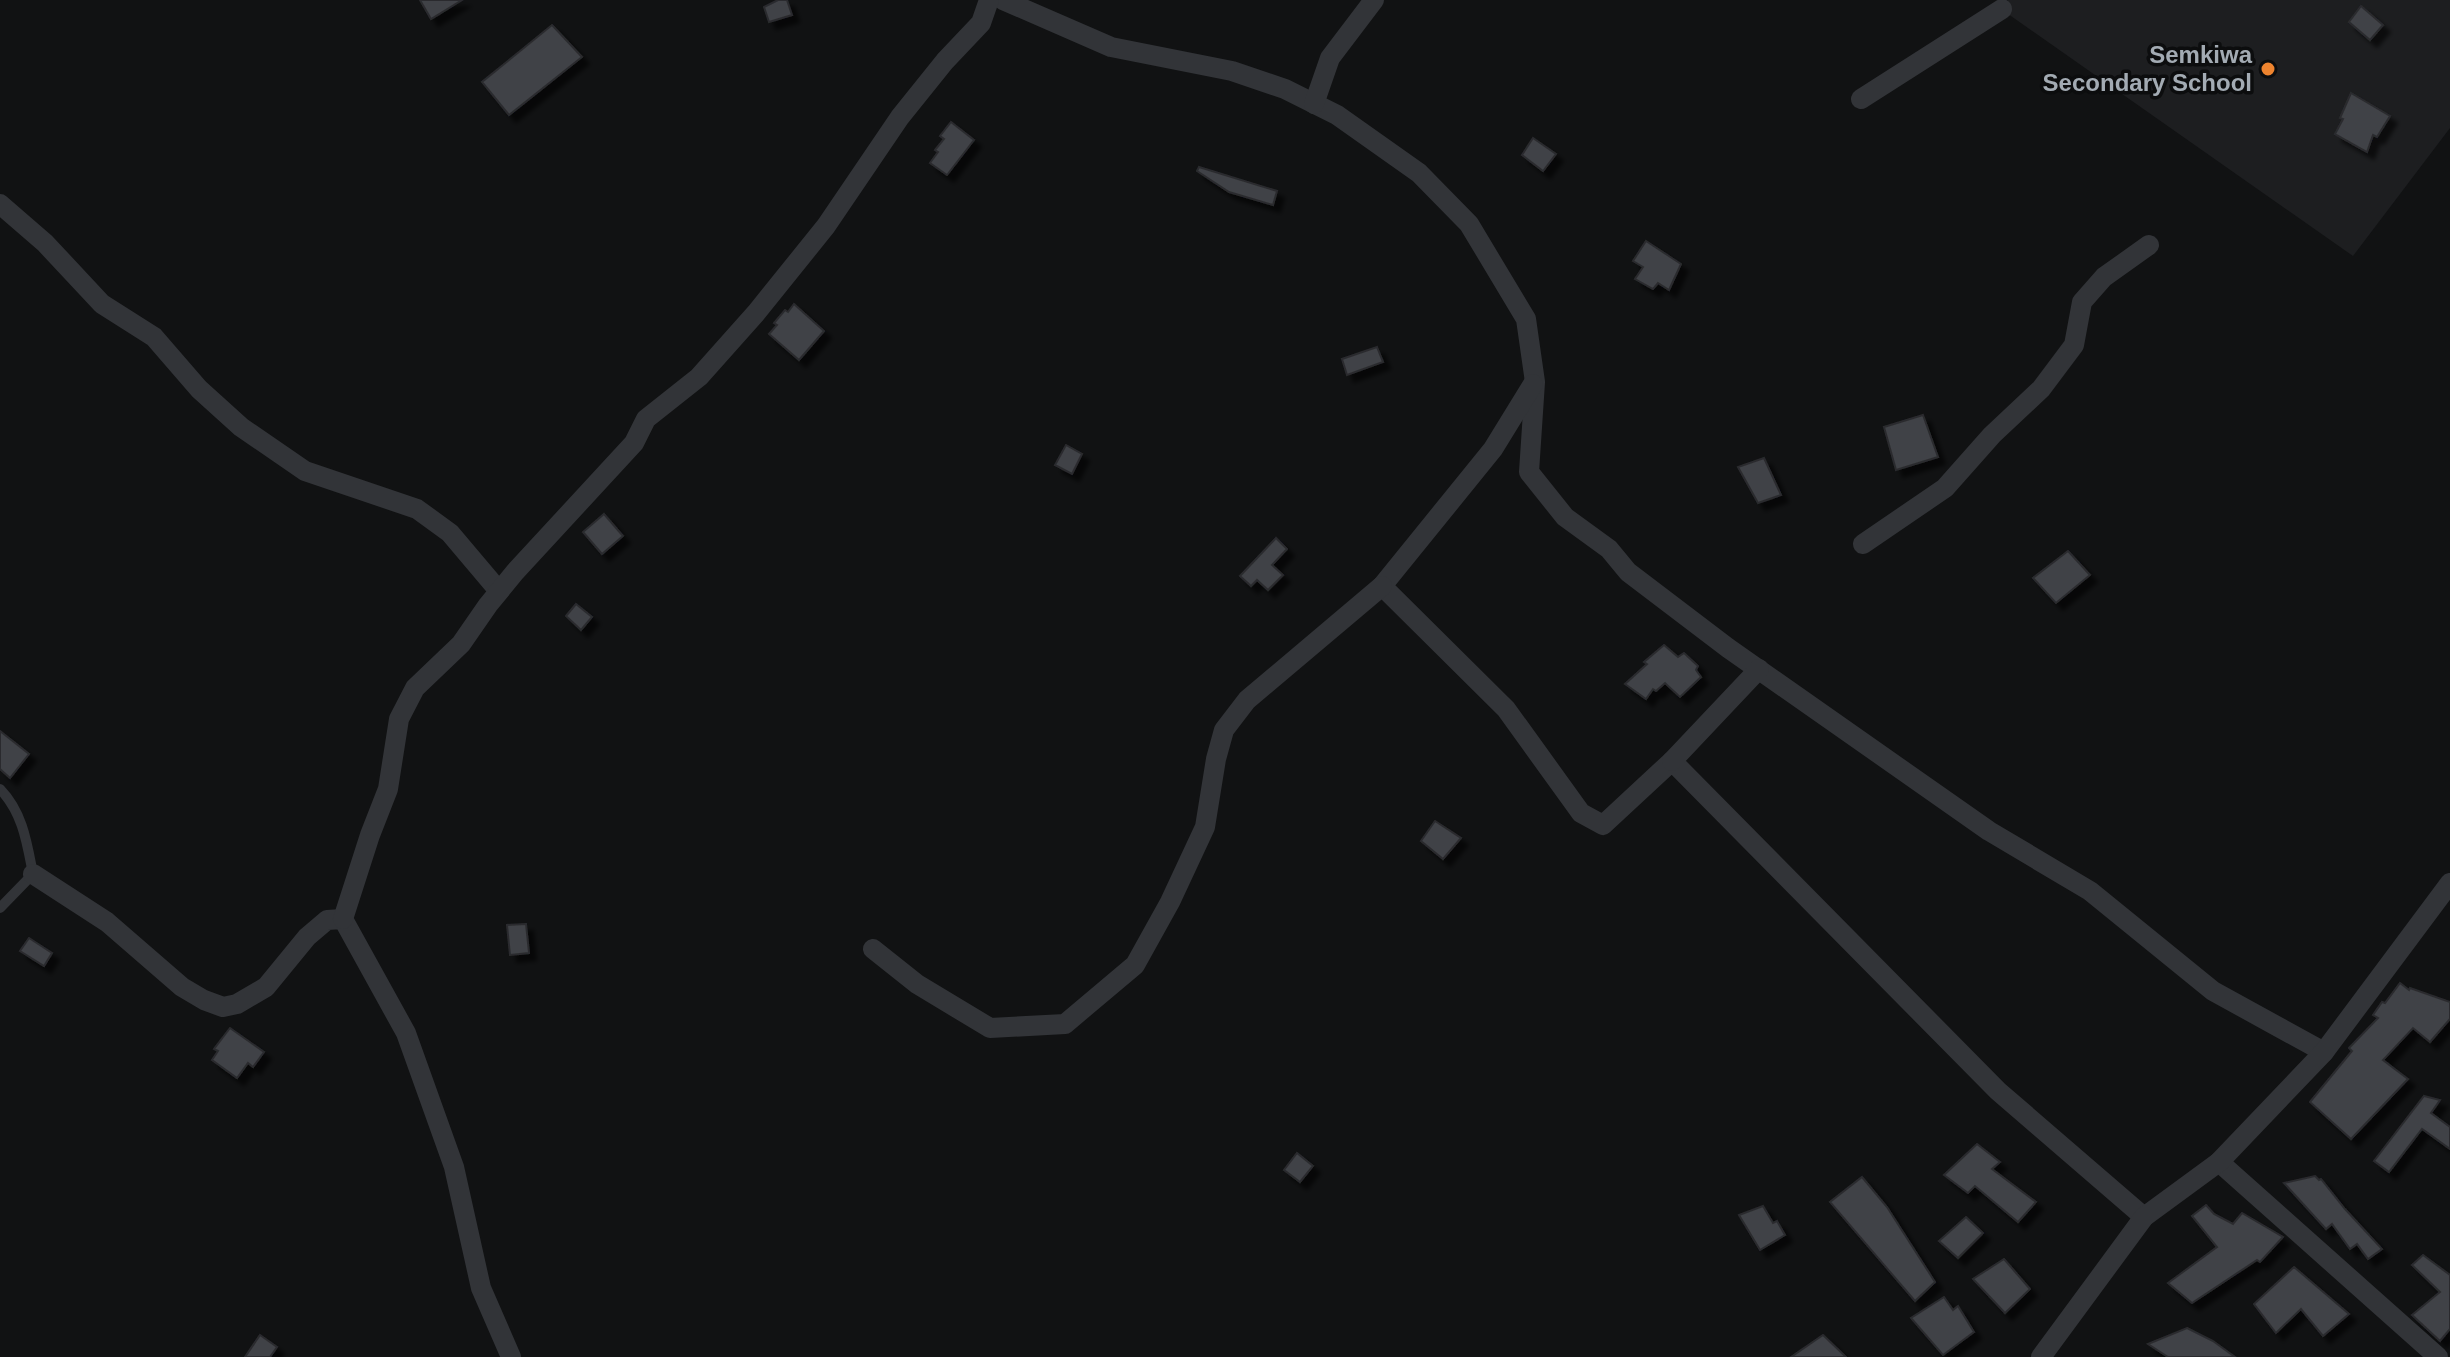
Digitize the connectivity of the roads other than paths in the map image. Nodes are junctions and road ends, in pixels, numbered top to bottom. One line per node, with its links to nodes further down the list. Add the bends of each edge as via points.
1 (989, 0): 12 (street, via 981,23 900,117 826,226 756,313 699,377 646,419 634,443)
2 (1003, 0): 6 (street, via 1111,47 1232,71)
3 (1374, 0): 6 (street, via 1330,58)
4 (2002, 9): 5 (street)
5 (1861, 99)
6 (1314, 104): 9 (street, via 1419,173 1469,224 1526,319)
7 (0, 204): 12 (street, via 102,304 154,337 241,427 305,471 417,509 450,533)
8 (2149, 245): 10 (street, via 2104,277 2082,302 2074,345 2041,389 1945,488)
9 (1535, 382): 11 (street, via 1493,449); 13 (street, via 1529,472 1565,517 1609,549 1628,572)
10 (1863, 544)
11 (1382, 586): 14 (street, via 1506,709 1581,813 1603,825); 20 (street, via 1247,700 1224,730 1205,827 1163,915 1135,965 1065,1024 990,1028 917,984)
12 (499, 591): 19 (street, via 461,644 415,688 399,719 388,789)
13 (1759, 669): 14 (street); 21 (street, via 1989,831 2090,891 2213,991)
14 (1672, 761): 23 (street, via 1998,1091)
15 (0, 789): 16 (lane, via 23,825)
16 (33, 874): 18 (lane); 19 (street, via 107,922 182,987 223,1007 266,987 317,928 327,920)
17 (2450, 883): 21 (street)
18 (0, 908)
19 (343, 919): 24 (street, via 406,1033 454,1167 481,1288)
20 (873, 949)
21 (2324, 1052): 22 (street)
22 (2219, 1162): 23 (street); 26 (street)
23 (2144, 1217): 25 (street)
24 (511, 1357)
25 (2041, 1357)
26 (2438, 1357)

